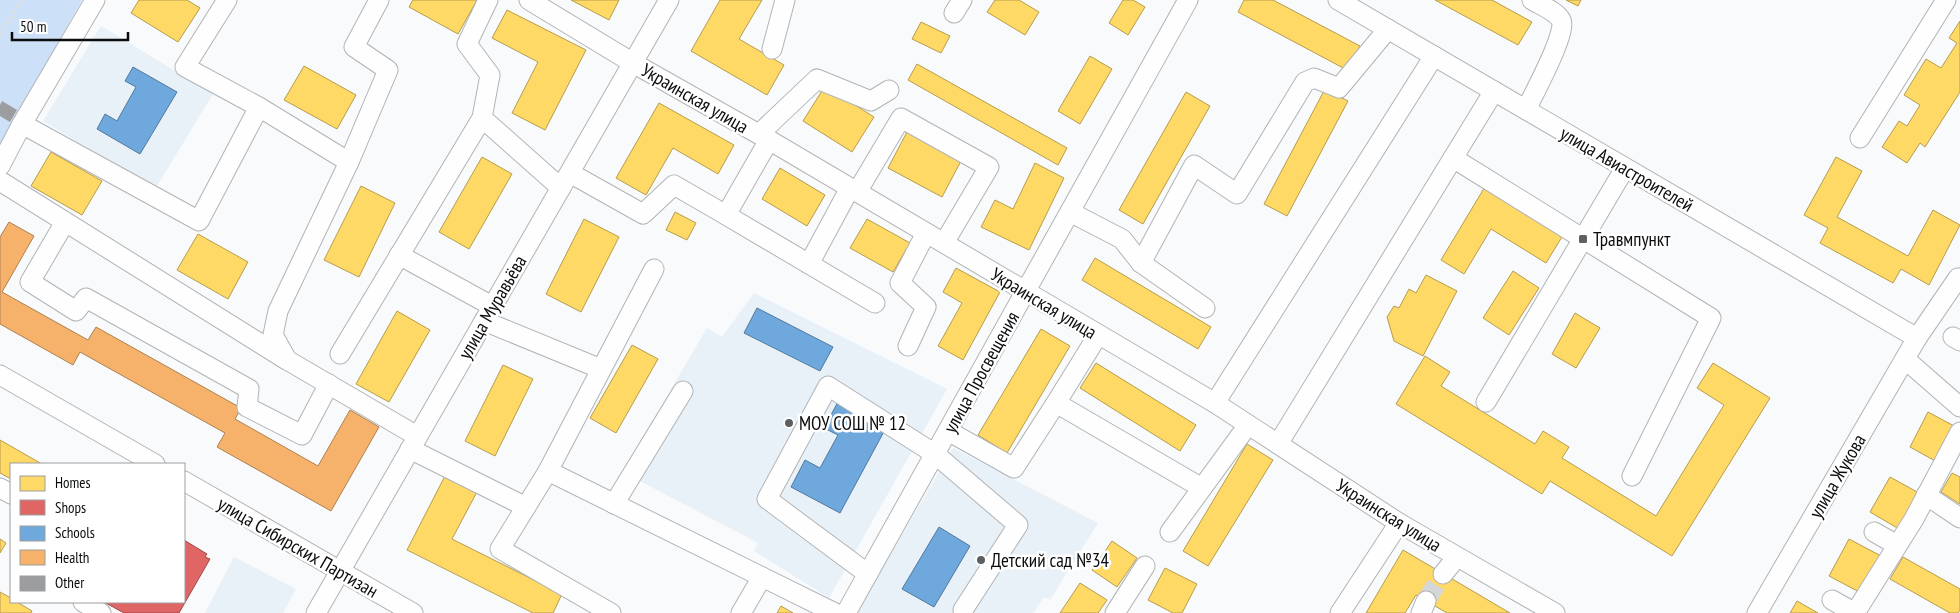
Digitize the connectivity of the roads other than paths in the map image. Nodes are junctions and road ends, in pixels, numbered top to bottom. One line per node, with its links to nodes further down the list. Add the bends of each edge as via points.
1 (95, 0): 21 (street)
2 (227, 0): 18 (street, via 186,67)
3 (379, 0): 25 (street, via 354,47 388,70)
4 (488, 0): 20 (street, via 467,44 490,74)
5 (529, 0): 15 (street, Украинская улица)
6 (669, 0): 15 (street, улица Муравьёва)
7 (785, 0): 13 (street)
8 (1188, 0): 31 (street, улица Просвещения)
9 (1338, 0): 12 (street, улица Авиастроителей)
10 (1532, 0): 19 (street, via 1561,20 1563,27)
11 (1946, 0): 23 (street)
12 (1388, 29): 14 (street, улица Авиастроителей); 38 (street, via 1340,88 1314,78 1305,82 1237,194 1194,165)
13 (772, 49)
14 (1434, 56): 17 (street, улица Авиастроителей); 58 (street)
15 (632, 63): 22 (street, Украинская улица); 29 (street, улица Муравьёва)
16 (889, 90): 22 (street, via 871,101 817,79)
17 (1494, 91): 19 (street, улица Авиастроителей); 24 (street)
18 (259, 107): 21 (street, via 199,221); 25 (street)
19 (1526, 110): 27 (street, улица Авиастроителей)
20 (482, 118): 29 (street); 37 (street)
21 (22, 124): 26 (street)
22 (764, 137): 30 (street, Украинская улица); 32 (street)
23 (1860, 138)
24 (1453, 158): 35 (street); 64 (street)
25 (349, 162): 51 (street, via 278,311 273,335)
26 (0, 166)
27 (1625, 168): 35 (street); 47 (street, улица Авиастроителей)
28 (0, 181): 33 (street)
29 (566, 181): 32 (street, via 642,214 674,185); 45 (street, улица Муравьёва)
30 (853, 190): 34 (street, Украинская улица); 36 (street, via 901,118 989,167); 39 (street)
31 (1070, 212): 38 (street, via 1122,239); 42 (street, улица Просвещения)
32 (726, 214): 39 (street)
33 (65, 222): 51 (street); 54 (street, via 30,282 76,311 86,298 249,389 247,407 302,435)
34 (926, 233): 36 (street, Украинская улица); 48 (street, via 900,283 926,307)
35 (1583, 239): 56 (street); 69 (street, via 1711,318)
36 (944, 243): 42 (street, Украинская улица)
37 (399, 255): 45 (street); 49 (street)
38 (1141, 263): 44 (street)
39 (809, 264): 43 (street)
40 (654, 269): 52 (street)
41 (1959, 276): 47 (street, улица Жукова)
42 (1025, 292): 46 (street, Украинская улица); 61 (street, улица Просвещения)
43 (875, 303)
44 (1205, 308)
45 (488, 313): 52 (street); 63 (street, улица Муравьёва)
46 (1098, 335): 57 (street); 58 (street, Украинская улица)
47 (1917, 338): 50 (street, улица Жукова)
48 (908, 346)
49 (340, 354)
50 (1905, 359): 59 (street); 99 (street, улица Жукова)
51 (287, 360): 54 (street)
52 (601, 369): 68 (street)
53 (0, 375): 66 (street)
54 (328, 384): 63 (street)
55 (683, 391): 73 (street)
56 (1486, 402)
57 (1056, 403): 61 (street, via 1014,468); 71 (street)
58 (1215, 403): 60 (street, Украинская улица)
59 (1960, 407)
60 (1248, 425): 64 (street, Украинская улица); 71 (street)
61 (948, 431): 65 (street, улица Просвещения)
62 (1960, 432): 72 (street)
63 (413, 442): 74 (street); 82 (street, улица Муравьёва)
64 (1278, 444): 76 (street, Украинская улица)
65 (935, 454): 83 (street, улица Просвещения); 83 (street, via 828,386 767,499); 88 (street, via 1018,525)
66 (125, 457): 67 (street)
67 (152, 463)
68 (548, 471): 73 (street); 74 (street)
69 (1632, 476)
70 (185, 482): 82 (street, улица Сибирских Партизан)
71 (1202, 488): 77 (street)
72 (1926, 495): 75 (street); 79 (street)
73 (614, 504): 85 (street)
74 (526, 507): 92 (street, via 500,549)
75 (1960, 518)
76 (1400, 523): 80 (street, Украинская улица); 97 (street)
77 (1170, 532)
78 (1874, 532): 79 (street)
79 (1897, 545): 100 (street)
80 (1457, 557): 84 (street); 98 (street, Украинская улица)
81 (1145, 566): 96 (street)
82 (340, 571): 90 (street, улица Муравьёва); 91 (street, улица Сибирских Партизан)
83 (868, 574): 95 (street, улица Просвещения)
84 (1442, 574)
85 (762, 577): 93 (street); 94 (street)
86 (1832, 600): 100 (street)
87 (85, 603): 89 (street)
88 (963, 610)
89 (101, 613)
90 (316, 613)
91 (413, 613)
92 (611, 613)
93 (740, 613)
94 (835, 613)
95 (846, 613)
96 (1115, 613)
97 (1340, 613)
98 (1555, 613)
99 (1757, 613)
100 (1855, 613)

